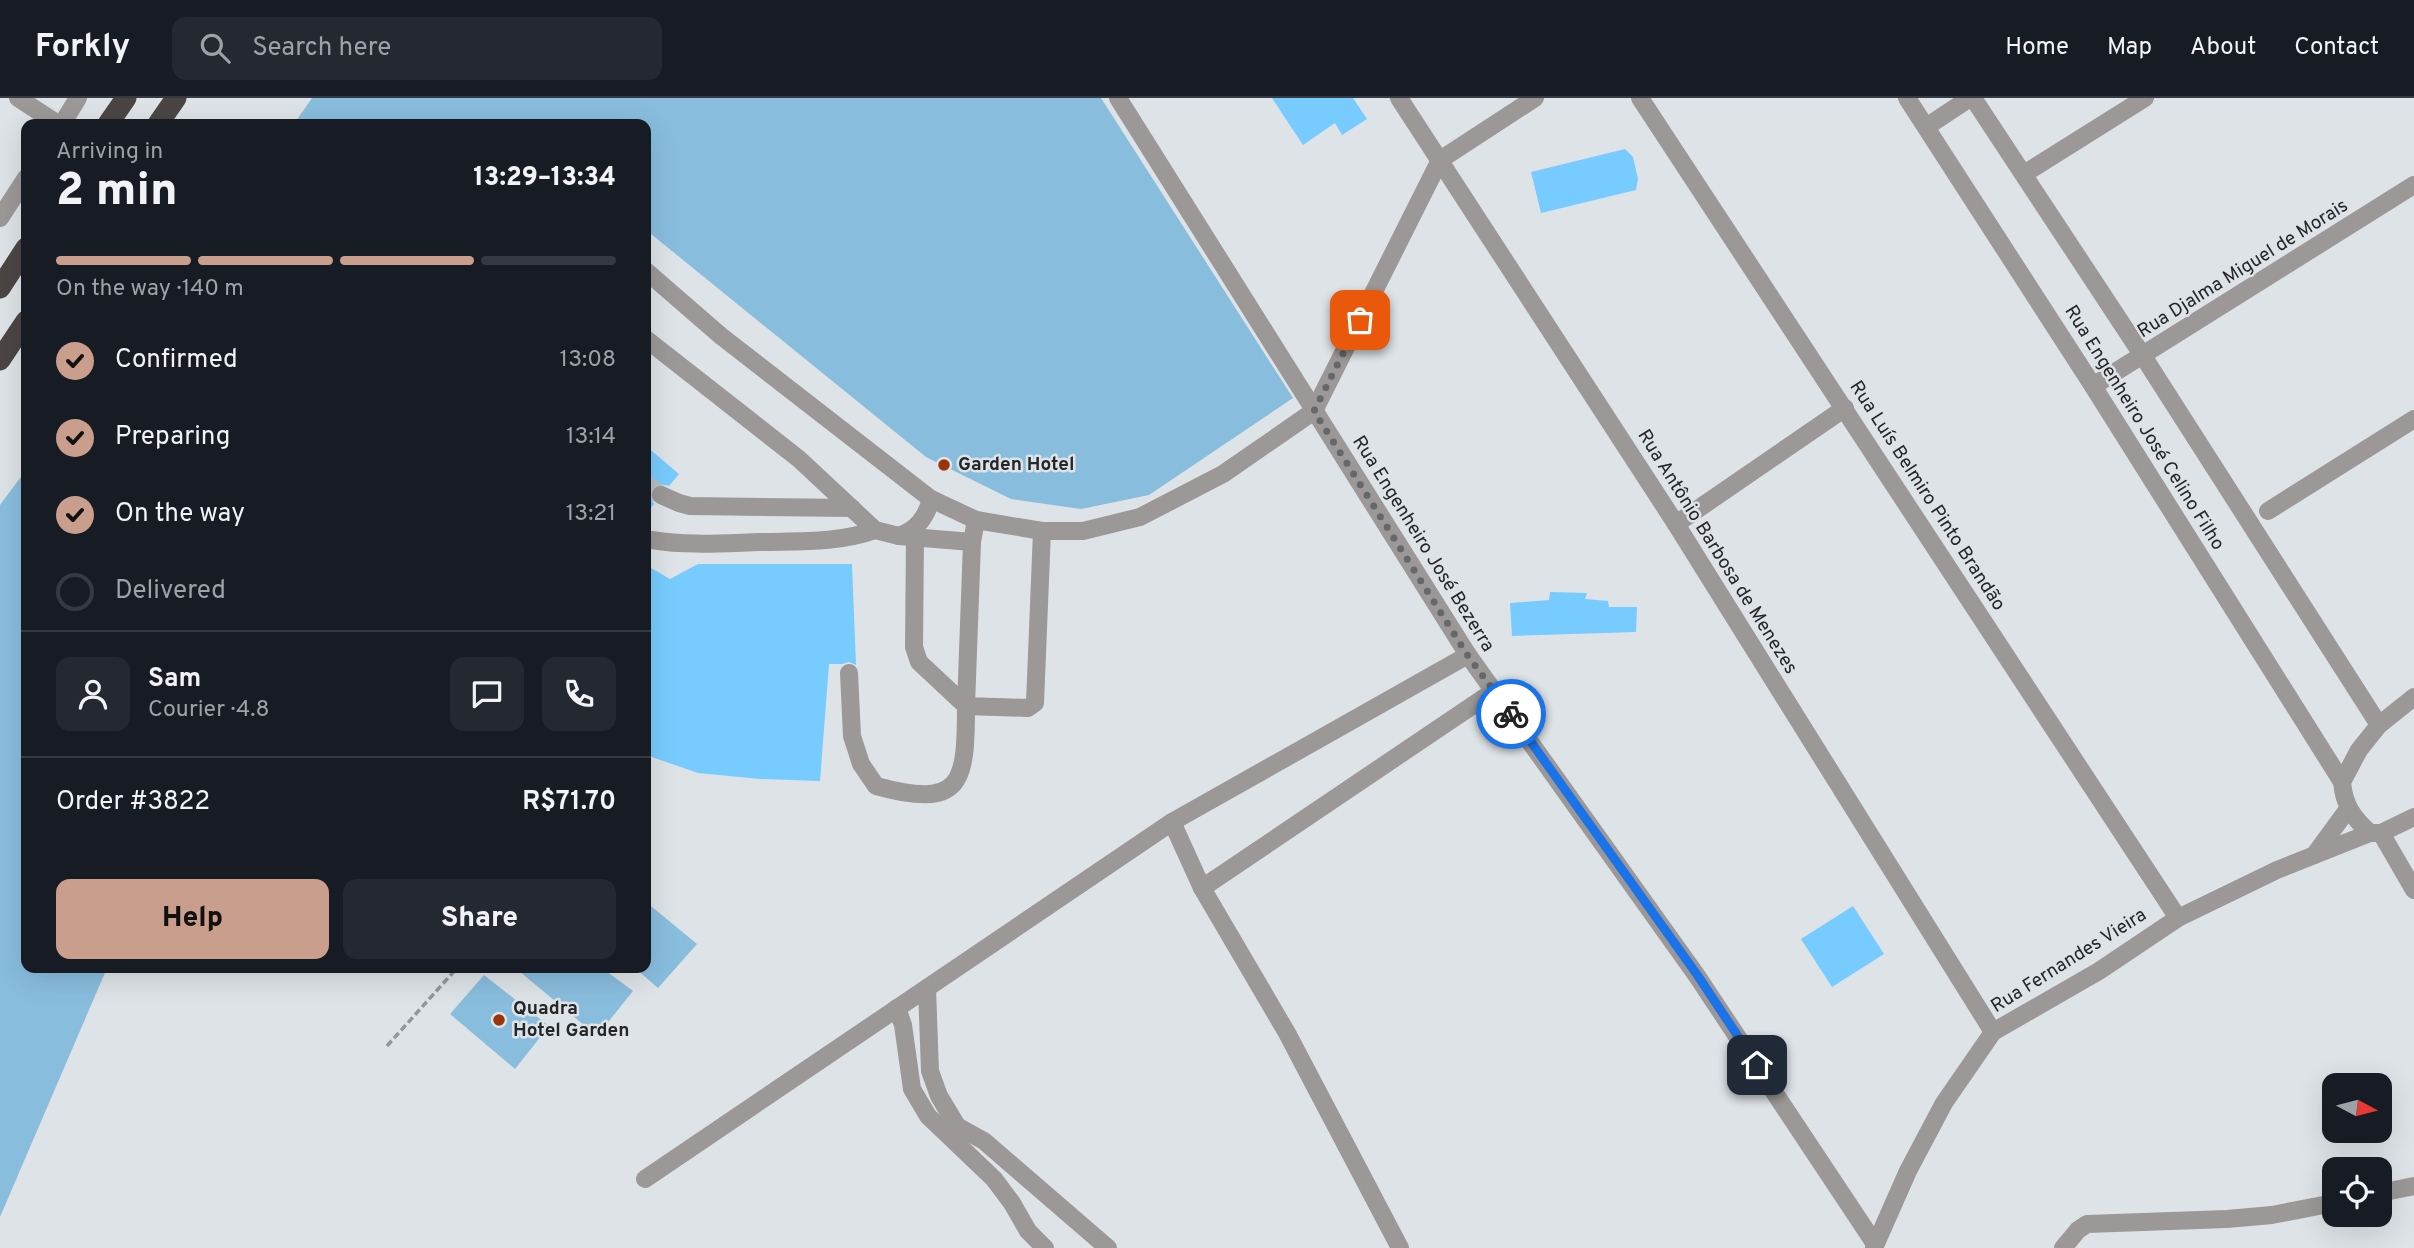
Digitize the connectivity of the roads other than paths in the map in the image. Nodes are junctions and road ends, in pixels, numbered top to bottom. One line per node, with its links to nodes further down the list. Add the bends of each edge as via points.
1 (18, 98): 12 (street)
2 (78, 98): 13 (street)
3 (126, 98): 14 (highway)
4 (176, 98): 15 (highway)
5 (1118, 98): 31 (street, Rua Engenheiro José Bezerra)
6 (1399, 98): 17 (street, Rua Antônio Barbosa de Menezes)
7 (1535, 98): 17 (street)
8 (1640, 98): 30 (street, Rua Luís Belmiro Pinto Brandão)
9 (1907, 98): 16 (street, Rua Engenheiro José Celino Filho)
10 (1972, 98): 16 (street); 18 (street, Rua Engenheiro José Celino Filho)
11 (2145, 98): 18 (street)
12 (52, 119)
13 (63, 119)
14 (111, 119)
15 (161, 119)
16 (1926, 127): 29 (street, Rua Engenheiro José Celino Filho)
17 (1440, 160): 31 (street); 38 (street, Rua Antônio Barbosa de Menezes)
18 (2024, 174): 27 (street, Rua Engenheiro José Celino Filho)
19 (2414, 185): 27 (street, Rua Djalma Miguel de Morais)
20 (21, 186): 21 (street)
21 (0, 218)
22 (21, 256): 24 (highway)
23 (651, 275): 34 (street, via 721,336)
24 (0, 288)
25 (21, 328): 28 (highway)
26 (651, 343): 35 (street, via 799,459)
27 (2144, 356): 29 (street, Rua Djalma Miguel de Morais); 49 (street, Rua Engenheiro José Celino Filho)
28 (0, 360)
29 (2094, 386): 50 (street, Rua Engenheiro José Celino Filho)
30 (1845, 408): 38 (street); 58 (street, Rua Luís Belmiro Pinto Brandão)
31 (1314, 411): 40 (street, via 1223,474 1140,517 1083,531); 44 (street, Rua Engenheiro José Bezerra)
32 (2414, 419): 36 (street)
33 (661, 495): 35 (street, via 690,506)
34 (931, 499): 37 (street); 41 (street, via 927,514)
35 (852, 508): 39 (street)
36 (2268, 510)
37 (976, 520): 40 (street); 43 (street)
38 (1676, 524): 61 (street, Rua Antônio Barbosa de Menezes)
39 (875, 530): 41 (street); 42 (street, via 858,536 794,541 679,544)
40 (1042, 531): 48 (street, via 1035,703 1028,708)
41 (907, 537): 43 (street); 48 (street, via 914,647 919,662)
42 (652, 540)
43 (972, 542): 48 (street)
44 (1468, 656): 46 (street, Rua Engenheiro José Bezerra); 53 (street)
45 (849, 673): 48 (street, via 852,736 861,764 876,786 935,794 952,787 961,773 966,748)
46 (1494, 691): 56 (street); 66 (street, Rua Engenheiro José Bezerra, via 1698,976)
47 (2414, 697): 49 (street)
48 (966, 706)
49 (2379, 724): 50 (street)
50 (2342, 782): 51 (street, Rua Engenheiro José Celino Filho)
51 (2348, 809): 54 (street, via 2357,822); 55 (street)
52 (2414, 817): 54 (street, Rua Fernandes Vieira)
53 (1172, 822): 56 (street); 59 (street)
54 (2376, 833): 55 (street, Rua Fernandes Vieira); 57 (street)
55 (2315, 854): 58 (street, Rua Fernandes Vieira)
56 (1202, 888): 69 (street, via 1287,1033)
57 (2414, 890)
58 (2178, 918): 61 (street, Rua Fernandes Vieira, via 2099,971)
59 (927, 988): 60 (street); 68 (street, via 930,1071 957,1126 984,1141)
60 (897, 1008): 62 (street); 67 (street, via 912,1089 928,1116 994,1179 1028,1231)
61 (1993, 1032): 66 (street, Rua Fernandes Vieira, via 1944,1103)
62 (645, 1179)
63 (2414, 1186): 64 (street)
64 (2392, 1191)
65 (2322, 1205): 70 (street, via 2227,1219 2087,1224)
66 (1874, 1246)
67 (1045, 1248)
68 (1108, 1248)
69 (1399, 1248)
70 (2063, 1248)

